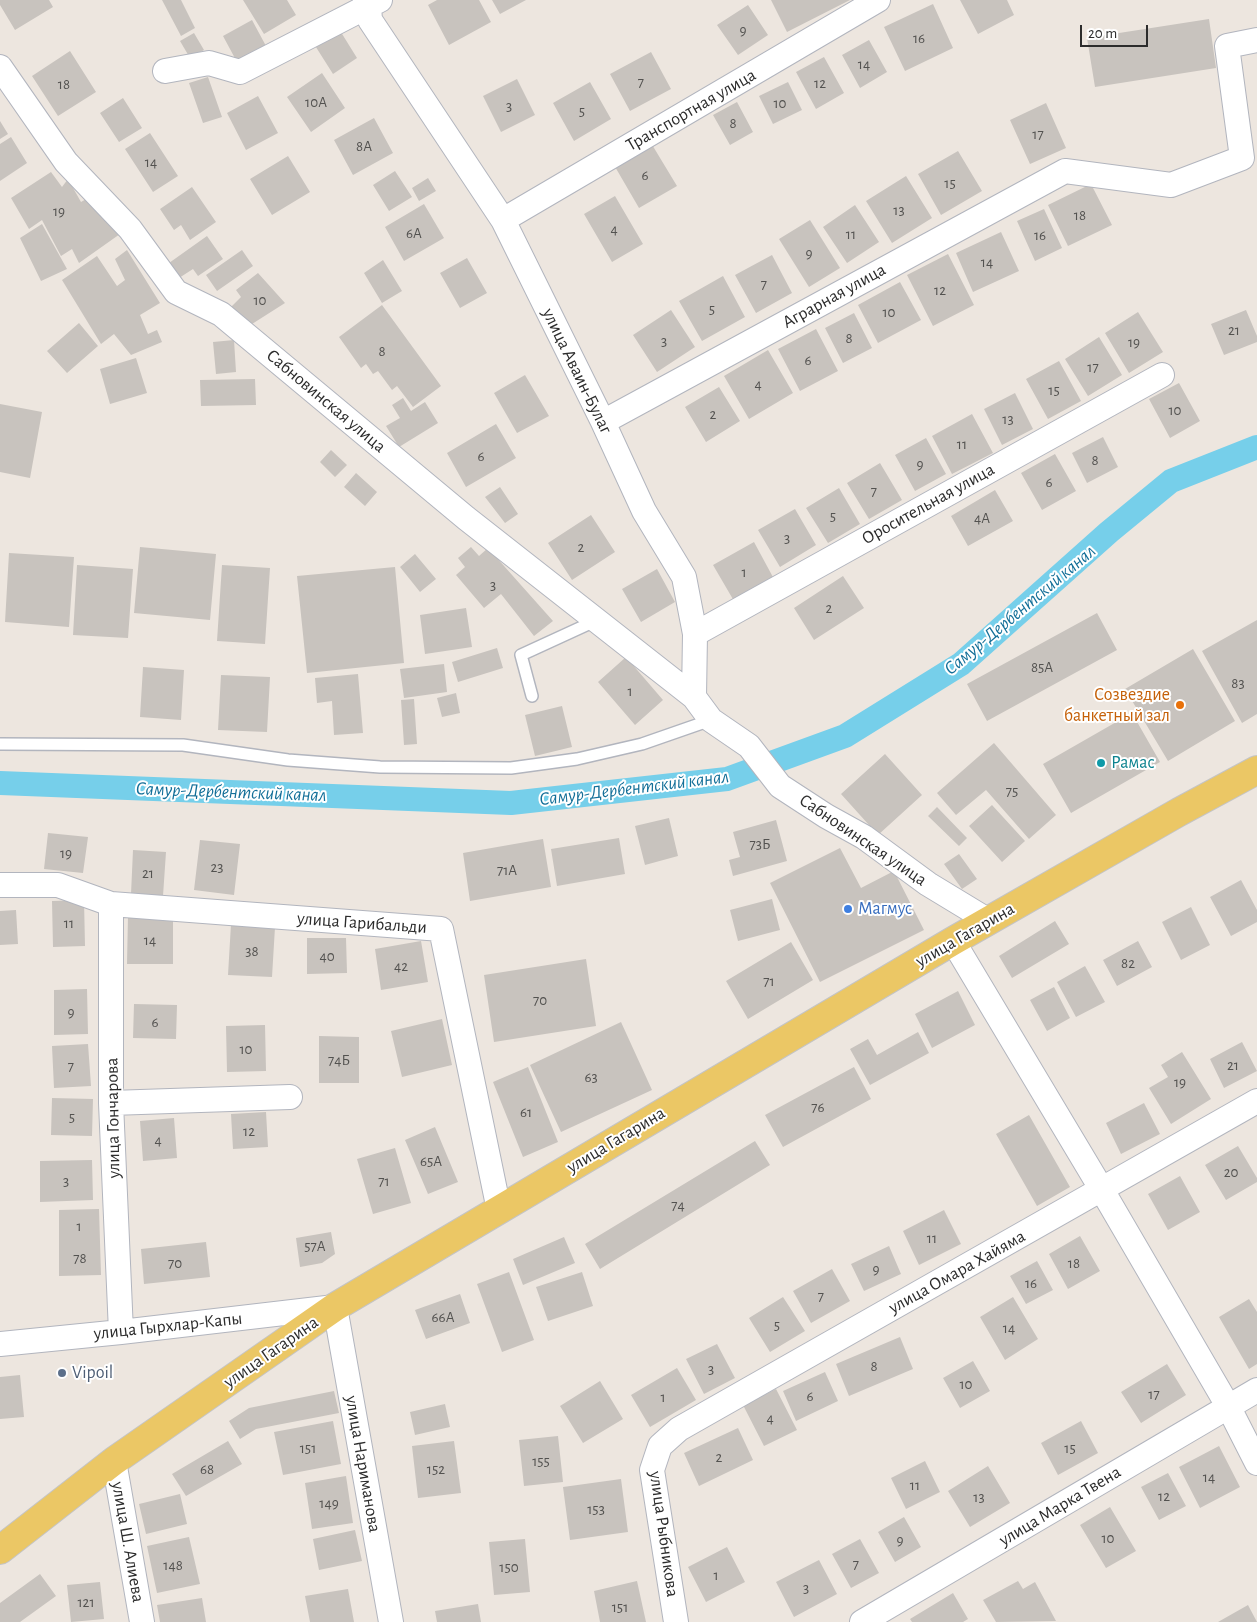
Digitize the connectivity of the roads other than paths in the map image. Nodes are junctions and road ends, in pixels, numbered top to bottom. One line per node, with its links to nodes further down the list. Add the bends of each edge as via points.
1 (878, 0): 6 (street, Транспортная улица)
2 (371, 2): 5 (street, via 240,72 209,62); 6 (street, улица Аваин-Булаг, via 370,20)
3 (1257, 40): 8 (street, Аграрная улица, via 1227,46 1242,158 1171,185 1065,171)
4 (0, 67): 9 (street, Сабновинская улица, via 66,162 130,228 176,292 221,314)
5 (165, 71)
6 (503, 220): 8 (street, улица Аваин-Булаг)
7 (1162, 375): 10 (street, Оросительная улица)
8 (603, 422): 10 (street, улица Аваин-Булаг, via 644,511 684,577)
9 (595, 621): 11 (lane, via 521,655); 12 (street, Сабновинская улица)
10 (695, 634): 12 (street, улица Аваин-Булаг)
11 (532, 696)
12 (694, 698): 13 (street)
13 (711, 720): 14 (lane, via 642,744 511,768 380,767 288,760 183,745); 18 (street, Сабновинская улица, via 749,746 780,786 864,837 928,884)
14 (0, 744)
15 (1257, 770): 18 (main road, улица Гагарина)
16 (0, 885): 17 (street, улица Гарибальди, via 58,885)
17 (112, 904): 22 (street, улица Гончарова); 24 (street, улица Гарибальди, via 441,929)
18 (989, 921): 19 (main road, улица Гагарина)
19 (953, 941): 23 (street); 24 (main road, улица Гагарина)
20 (290, 1097): 22 (street)
21 (1257, 1102): 23 (street, улица Омара Хайяма)
22 (111, 1103): 26 (street, улица Гончарова)
23 (1102, 1190): 29 (street); 30 (street, улица Омара Хайяма, via 680,1429)
24 (499, 1210): 25 (main road, улица Гагарина)
25 (335, 1307): 26 (street, улица Гырхлар-Капы); 31 (main road, улица Гагарина); 35 (street, улица Нариманова)
26 (121, 1332): 27 (street, улица Гырхлар-Капы)
27 (0, 1344)
28 (1257, 1390): 29 (street, улица Марка Твена)
29 (1228, 1406): 32 (street); 37 (street, улица Марка Твена)
30 (660, 1446): 36 (street, улица Рыбникова, via 652,1470)
31 (114, 1461): 33 (main road, улица Гагарина); 34 (street, улица Ш. Алиева)
32 (1257, 1463)
33 (0, 1550)
34 (142, 1622)
35 (391, 1622)
36 (676, 1622)
37 (862, 1622)

